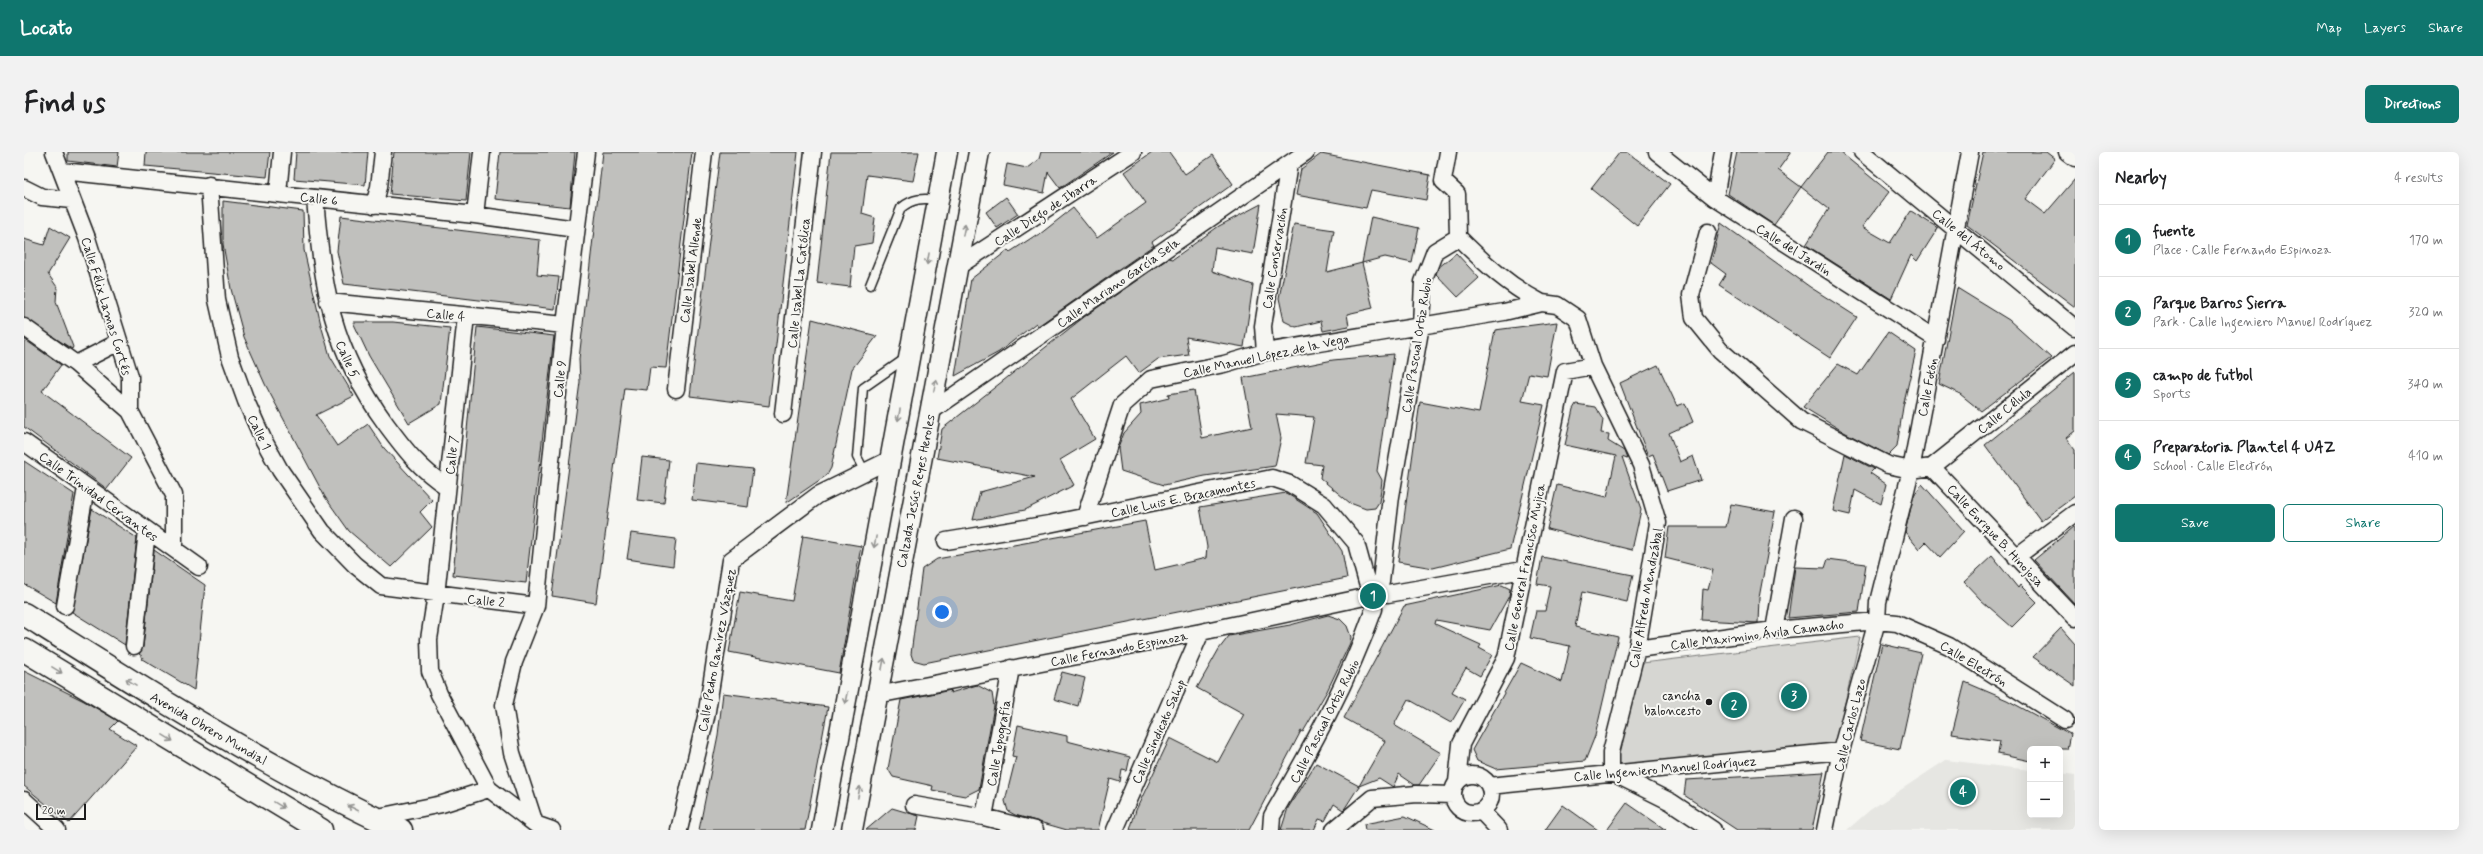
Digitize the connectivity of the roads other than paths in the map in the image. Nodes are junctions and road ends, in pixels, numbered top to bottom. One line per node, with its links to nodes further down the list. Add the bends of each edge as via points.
1 (54, 152): 20 (street, Calle Félix Lamas Cortés)
2 (282, 152): 23 (street)
3 (383, 152): 28 (street)
4 (482, 152): 29 (street)
5 (586, 152): 31 (street, Calle 9)
6 (704, 152): 51 (street, Calle Isabel Allende)
7 (813, 152): 54 (street, Calle Isabel La Católica)
8 (947, 152): 27 (street)
9 (979, 152): 34 (street, Calzada Jesús Reyes Heroles, one-way to 9)
10 (1133, 152): 34 (street, Calle Diego de Ibarra)
11 (1306, 152): 19 (street, Calle Mariano García Sela)
12 (1448, 152): 33 (street, via 1443,181 1457,194)
13 (1657, 152): 25 (street, Calle del Jardín)
14 (1723, 152): 25 (street)
15 (1862, 152): 30 (street, Calle del Átomo)
16 (1970, 152): 30 (street, Calle Fotón)
17 (2067, 152): 18 (street)
18 (2075, 158)
19 (1289, 164): 46 (street, Calle Conservación, via 1263,326); 53 (street, Calle Mariano García Sela)
20 (62, 171): 21 (street, Calle 6); 26 (street, Calle Félix Lamas Cortés)
21 (209, 185): 23 (street, Calle 6); 72 (street, Calle 1, via 217,300 227,345 246,401 280,470 322,531 355,565 381,586)
22 (24, 188): 26 (street, via 42,197)
23 (278, 193): 24 (street, Calle 6)
24 (315, 198): 28 (street, Calle 6); 36 (street, Calle 5, via 319,250)
25 (1715, 198): 44 (street, Calle del Jardín)
26 (71, 200): 45 (street, Calle Félix Lamas Cortés, via 87,238)
27 (939, 200): 35 (lane, via 920,198 909,201 901,208); 48 (street, one-way to 48)
28 (374, 205): 29 (street, Calle 6)
29 (475, 215): 31 (street, Calle 6)
30 (1954, 227): 43 (street, Calle del Átomo); 44 (street, Calle Fotón)
31 (576, 229): 40 (street, Calle 9)
32 (1708, 232): 58 (street, via 1691,295 1694,318 1720,350 1801,421 1888,465)
33 (1458, 237): 37 (street, via 1517,290); 41 (street, Calle Pascual Ortiz Rubio, via 1435,251 1423,282)
34 (957, 267): 53 (street, Calzada Jesús Reyes Heroles, one-way to 34)
35 (870, 285)
36 (328, 302): 38 (street, Calle 4); 60 (street, Calle 5, via 341,347 366,397 424,471)
37 (1542, 303): 39 (street, Calle Manuel López de la Vega, via 1557,305); 41 (street, Calle Manuel López de la Vega, via 1504,312)
38 (466, 316): 40 (street, Calle 4); 60 (street, Calle 7)
39 (1578, 319): 50 (street, Calle Alfredo Mendizábal)
40 (564, 325): 75 (street, Calle 9)
41 (1421, 325): 46 (street, Calle Manuel López de la Vega); 71 (street, Calle Pascual Ortiz Rubio, via 1391,496)
42 (24, 327): 49 (street)
43 (2075, 328)
44 (1936, 339): 58 (street, Calle Fotón)
45 (118, 342): 49 (street); 52 (street, Calle Félix Lamas Cortés, via 130,376)
46 (1265, 352): 63 (street, Calle Manuel López de la Vega, via 1224,364 1151,379 1122,405)
47 (2075, 353): 57 (street, Calle Célula)
48 (910, 355): 56 (street, one-way to 56); 59 (lane, via 862,388 857,457)
49 (76, 364): 52 (street)
50 (1593, 366): 70 (street, Calle General Francisco Mujica, via 1565,371); 83 (street, Calle Alfredo Mendizábal, via 1640,465 1658,523)
51 (676, 389)
52 (130, 411): 67 (street, Calle Félix Lamas Cortés, via 174,495)
53 (930, 412): 86 (street, Calzada Jesús Reyes Heroles, one-way to 53)
54 (783, 414)
55 (24, 442): 61 (street, Calle Trinidad Cervantes)
56 (891, 459): 59 (street, Calle Pedro Ramírez Vázquez); 104 (street, one-way to 104)
57 (1932, 467): 58 (street); 68 (street, Calle Enrique B. Hinojosa)
58 (1911, 470): 79 (street, Calle Fotón, via 1878,602)
59 (865, 472): 103 (street, Calle Pedro Ramírez Vázquez, via 818,495 731,560 706,717)
60 (447, 487): 72 (street, Calle 7)
61 (86, 488): 65 (street, Calle Trinidad Cervantes); 74 (street)
62 (2075, 513): 68 (street)
63 (1085, 517): 66 (street, Calle Luis E. Bracamontes); 71 (street, Calle Luis E. Bracamontes, via 1272,478 1290,484 1324,504 1356,543)
64 (1794, 518): 80 (street)
65 (148, 531): 67 (street, Calle Trinidad Cervantes); 82 (street)
66 (946, 541)
67 (174, 549): 69 (street, Calle Trinidad Cervantes)
68 (2016, 557): 78 (street, Calle Enrique B. Hinojosa)
69 (199, 567)
70 (1523, 570): 71 (street); 91 (street, Calle General Francisco Mujica, via 1506,658 1461,744)
71 (1379, 586): 73 (street, via 1361,590); 76 (street, via 1383,606)
72 (436, 594): 75 (street, Calle 2); 92 (street, Calle 7, via 429,639 430,671 439,694)
73 (1360, 598): 76 (street, via 1365,606); 81 (street, Calle Fernando Espinoza)
74 (65, 606)
75 (536, 606): 98 (street, Calle 9, via 514,662 504,705 512,753)
76 (1374, 609): 108 (street, Calle Pascual Ortiz Rubio, via 1356,658 1316,742 1272,816)
77 (24, 614): 97 (main road, Avenida Obrero Mundial, one-way to 77, via 262,759 168,705)
78 (2075, 618)
79 (1877, 621): 80 (street, Calle Maximino Ávila Camacho); 87 (street, Calle Electrón, via 1897,623 1949,646); 88 (street, Calle Carlos Lazo)
80 (1774, 630): 83 (street, Calle Maximino Ávila Camacho)
81 (1201, 632): 85 (street, Calle Fernando Espinoza); 107 (street, Calle Sindicato Sahop)
82 (134, 646)
83 (1637, 649): 89 (street, Calle Alfredo Mendizábal, via 1611,752)
84 (24, 650): 100 (main road, one-way to 100)
85 (1011, 668): 86 (street, Calle Fernando Espinoza); 96 (street, Calle Topografía)
86 (877, 695): 105 (street, Calzada Jesús Reyes Heroles, one-way to 86)
87 (2065, 720)
88 (1841, 751): 89 (street, Calle Ingeniero Manuel Rodríguez); 112 (street, Calle Carlos Lazo)
89 (1611, 772): 90 (street, Calle Ingeniero Manuel Rodríguez); 111 (street, via 1671,802)
90 (1489, 786): 91 (street, via 1486,781 1474,775 1468,776); 95 (street, via 1491,797)
91 (1455, 788): 95 (street, via 1458,806 1462,810 1469,813); 109 (street, via 1372,798)
92 (489, 789): 97 (street, via 442,804); 98 (street)
93 (24, 800): 99 (street)
94 (914, 805): 96 (street)
95 (1481, 811): 110 (street)
96 (984, 817): 106 (street)
97 (374, 818): 101 (main road, Avenida Obrero Mundial)
98 (535, 824): 102 (street)
99 (57, 830)
100 (321, 830)
101 (402, 830)
102 (552, 830)
103 (679, 830)
104 (822, 830)
105 (852, 830)
106 (1035, 830)
107 (1115, 830)
108 (1272, 830)
109 (1334, 830)
110 (1499, 830)
111 (1713, 830)
112 (1825, 830)

